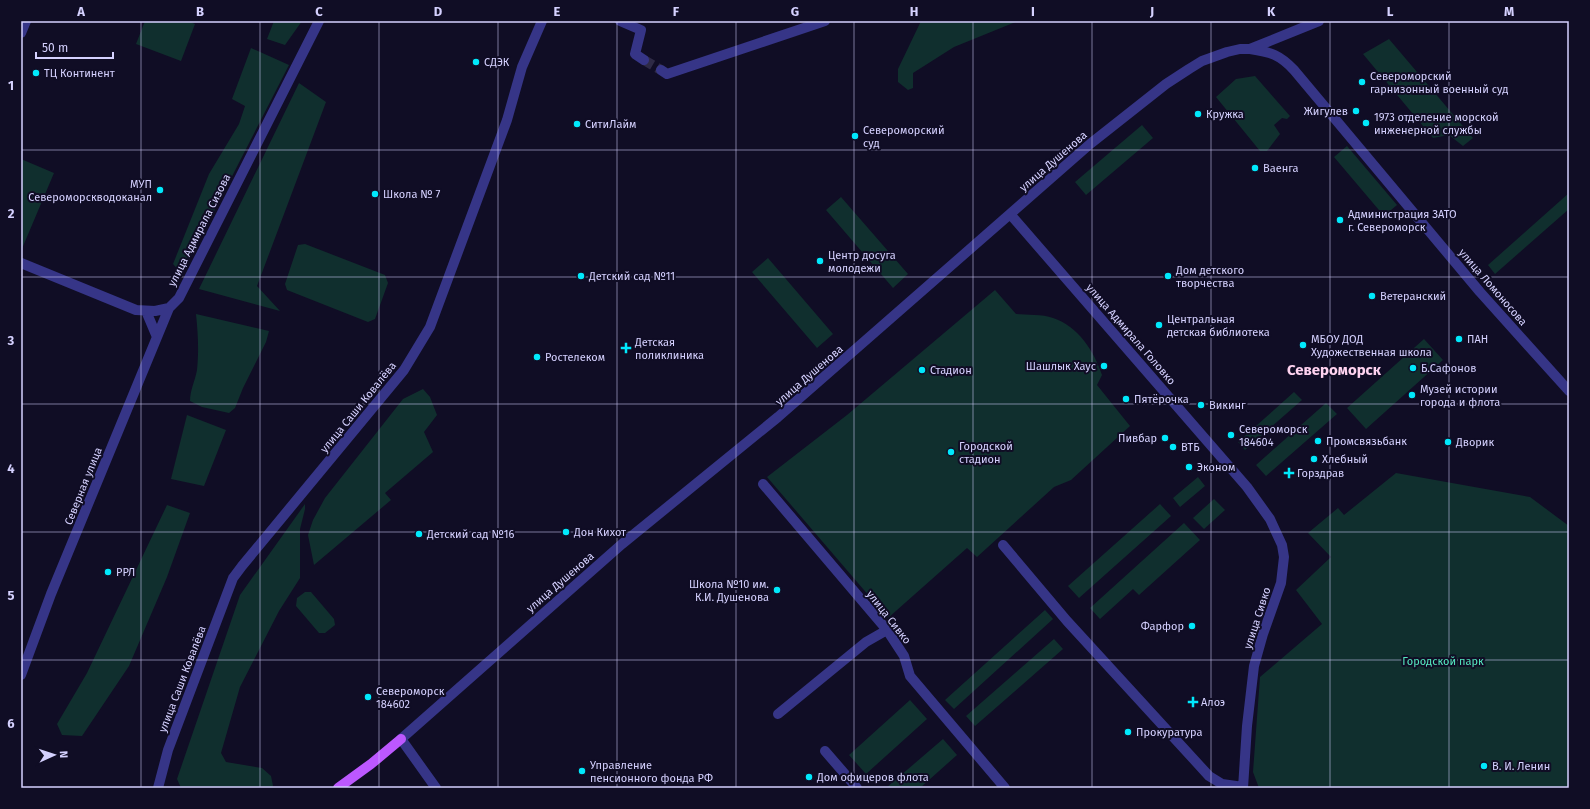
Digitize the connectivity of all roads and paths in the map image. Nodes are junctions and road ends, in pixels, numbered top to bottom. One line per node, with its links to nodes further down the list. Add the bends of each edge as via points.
1 (26, 21): 7 (street)
2 (319, 21): 13 (street, улица Адмирала Сизова, via 179,298)
3 (542, 21): 25 (street, улица Саши Ковалёва, via 522,67 507,120 430,327 402,373 233,578 168,750)
4 (620, 21): 9 (street, via 641,30 635,54)
5 (825, 21): 10 (street, via 667,74)
6 (1319, 21): 8 (street, улица Душенова)
7 (21, 33)
8 (1250, 50): 11 (street, улица Душенова, via 1240,49 1202,61 1172,80 1090,144); 16 (street, улица Ломоносова, via 1276,55 1294,70 1480,292)
9 (644, 60)
10 (661, 70)
11 (1010, 214): 17 (street, улица Адмирала Головко); 23 (street, улица Душенова, via 778,417 622,544)
12 (21, 263): 14 (street, via 136,310)
13 (169, 308): 14 (street); 15 (street, Северная улица)
14 (146, 311): 15 (street)
15 (157, 337): 21 (street, Северная улица)
16 (1569, 391)
17 (1233, 471): 30 (street, улица Сивко, via 1270,519 1282,545 1284,557 1281,583 1254,666)
18 (763, 484): 20 (street, улица Сивко)
19 (1003, 545): 30 (street, улица Сивко, via 1067,621 1209,776 1222,784)
20 (886, 630): 22 (street, via 866,642); 29 (street, улица Сивко, via 904,656 910,676)
21 (21, 675)
22 (778, 714)
23 (401, 739): 26 (main road, улица Душенова); 27 (street)
24 (825, 751): 28 (street)
25 (158, 788)
26 (338, 788)
27 (436, 788)
28 (857, 788)
29 (1005, 788)
30 (1243, 788)

